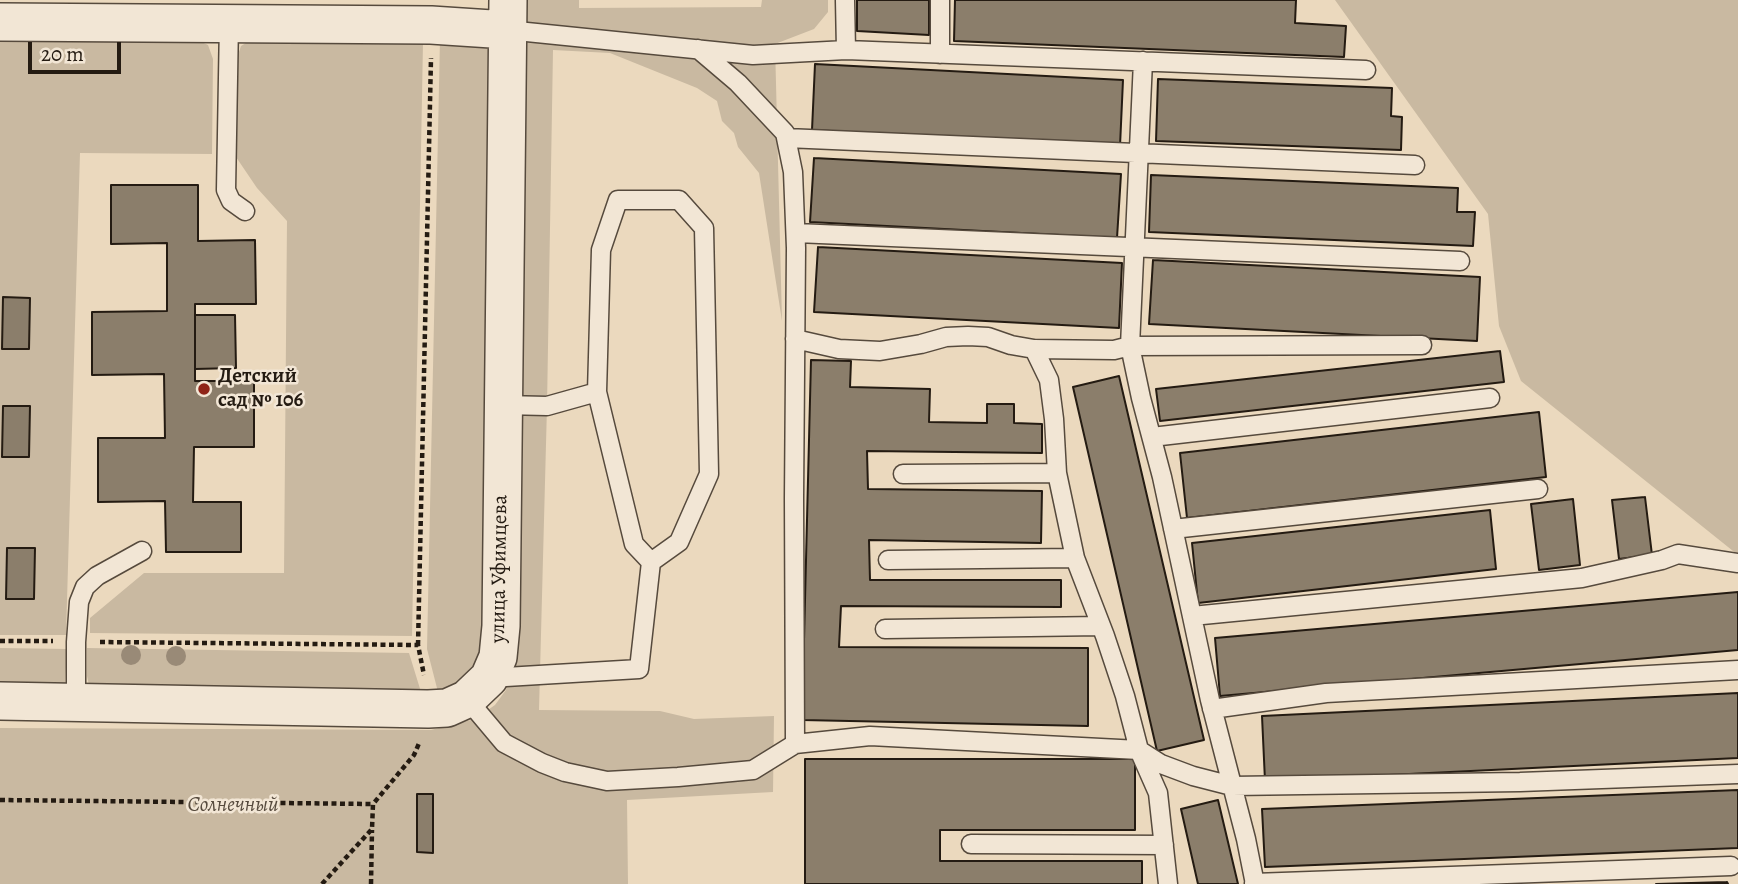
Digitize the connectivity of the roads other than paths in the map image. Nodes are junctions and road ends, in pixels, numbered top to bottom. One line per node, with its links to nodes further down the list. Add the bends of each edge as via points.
1 (845, 0): 8 (lane)
2 (940, 0): 9 (lane)
3 (62, 11): 5 (street); 6 (street)
4 (507, 15): 6 (street, via 431,25 391,19); 7 (lane); 25 (street, улица Уфимцева)
5 (0, 22)
6 (229, 22): 15 (lane, via 226,190 231,201)
7 (698, 49): 8 (lane, via 753,55); 12 (lane, via 738,83)
8 (846, 50): 9 (lane)
9 (940, 54): 10 (lane)
10 (1143, 61): 11 (lane); 13 (lane)
11 (1366, 70)
12 (786, 138): 13 (lane); 16 (lane)
13 (1138, 153): 14 (lane); 17 (lane)
14 (1415, 165)
15 (245, 211)
16 (796, 233): 17 (lane); 19 (lane)
17 (1134, 247): 18 (lane); 21 (lane)
18 (1460, 261)
19 (795, 339): 22 (lane, via 839,349 880,351 968,336); 44 (lane)
20 (1422, 345): 21 (lane)
21 (1130, 346): 22 (lane); 26 (lane)
22 (1034, 349): 27 (lane, via 1049,380)
23 (597, 393): 25 (lane, via 547,406); 34 (lane, via 634,544); 34 (lane, via 601,250 618,200 679,200 704,228 709,474 679,542)
24 (1490, 398): 26 (lane)
25 (503, 405): 40 (street, улица Уфимцева, via 498,657)
26 (1152, 437): 30 (lane)
27 (1057, 473): 28 (lane); 32 (lane)
28 (904, 474)
29 (1538, 489): 30 (lane)
30 (1173, 529): 36 (lane)
31 (142, 551): 42 (lane, via 85,587 79,602)
32 (1075, 558): 33 (lane); 37 (lane)
33 (888, 559)
34 (651, 562): 40 (lane, via 639,669)
35 (1738, 564): 36 (lane, via 1678,554 1582,578)
36 (1192, 615): 43 (lane)
37 (1101, 626): 38 (lane); 45 (lane)
38 (885, 629)
39 (1738, 670): 43 (lane, via 1326,693)
40 (478, 689): 42 (street, via 447,708 428,709); 44 (lane, via 504,743 565,772 607,781 753,770)
41 (0, 701): 42 (street)
42 (76, 703)
43 (1212, 709): 47 (lane)
44 (794, 744): 45 (lane, via 870,736)
45 (1139, 750): 47 (lane, via 1161,764); 49 (lane, via 1158,793)
46 (1738, 774): 47 (lane)
47 (1232, 786): 51 (lane)
48 (971, 844): 49 (lane)
49 (1164, 845): 52 (lane)
50 (1731, 866): 51 (lane)
51 (1254, 883)
52 (1168, 884)

